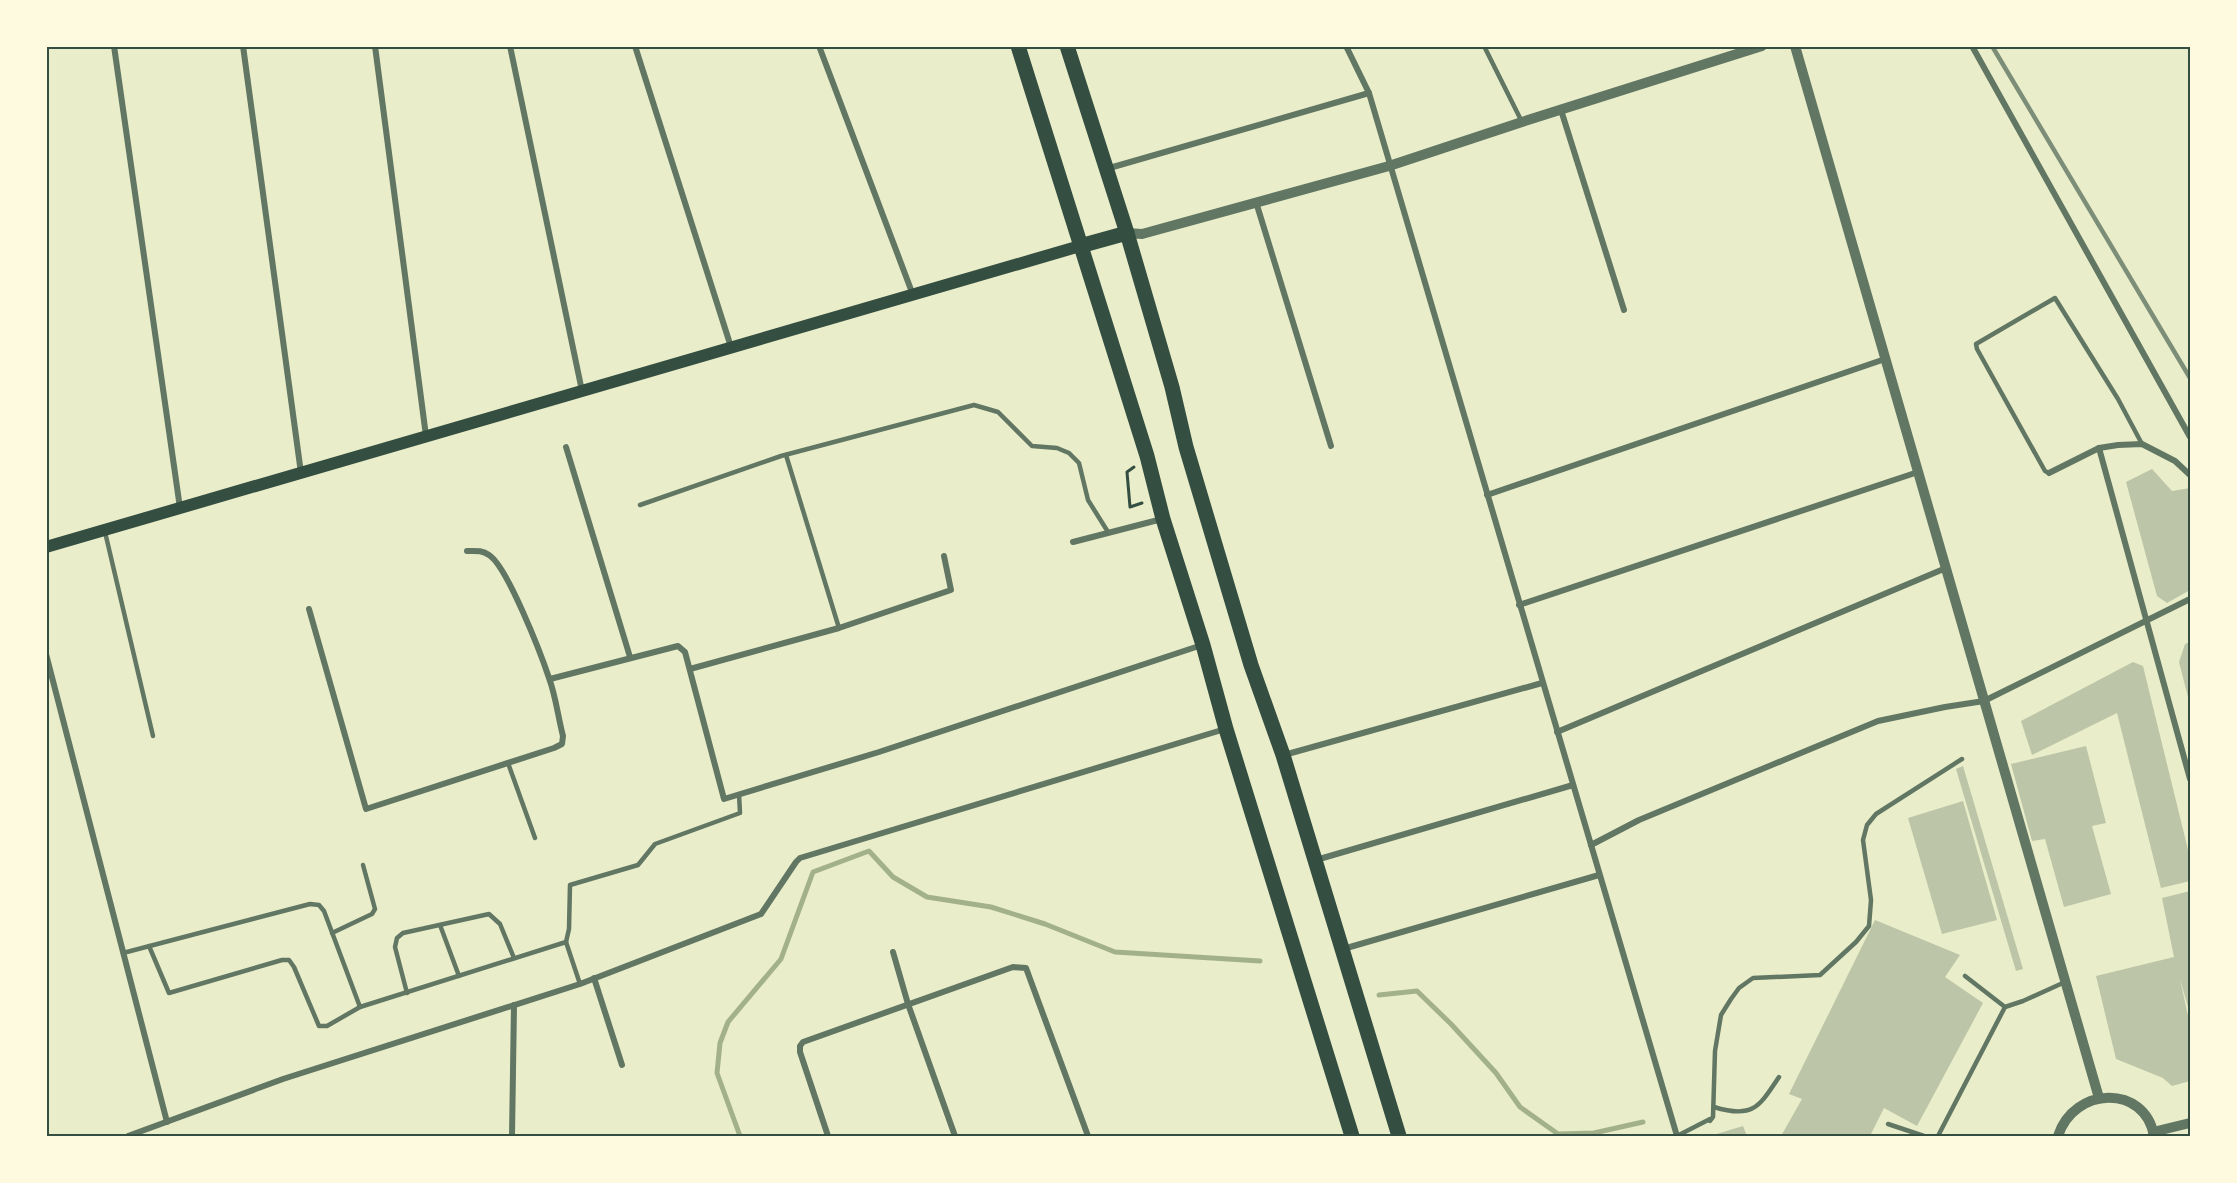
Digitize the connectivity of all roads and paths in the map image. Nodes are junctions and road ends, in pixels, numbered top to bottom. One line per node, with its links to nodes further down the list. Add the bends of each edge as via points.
1 (114, 46): 42 (street)
2 (243, 46): 36 (street)
3 (375, 46): 27 (street)
4 (510, 46): 26 (street)
5 (635, 46): 24 (street)
6 (819, 46): 22 (street)
7 (1018, 46): 21 (main road)
8 (1067, 46): 18 (main road)
9 (1346, 46): 14 (street)
10 (1484, 46): 16 (lane)
11 (1762, 46): 15 (street)
12 (1795, 46): 25 (street)
13 (1972, 46): 28 (street)
14 (1369, 93): 17 (street); 18 (street)
15 (1561, 110): 16 (street); 23 (street)
16 (1522, 122): 17 (street)
17 (1389, 166): 19 (street); 39 (street)
18 (1106, 169): 20 (main road)
19 (1256, 202): 20 (street, via 1142,234); 30 (street)
20 (1127, 233): 21 (main road); 66 (main road, via 1251,665)
21 (1080, 246): 22 (main road); 34 (main road)
22 (913, 295): 24 (main road)
23 (1624, 310)
24 (731, 348): 26 (main road)
25 (1885, 359): 35 (street); 39 (street)
26 (582, 391): 27 (main road)
27 (426, 436): 36 (main road)
28 (2190, 437)
29 (2142, 444): 32 (street); 37 (lane, via 2055,298 1976,344); 38 (street, via 2175,460)
30 (1331, 446)
31 (566, 447): 58 (street)
32 (2099, 448): 37 (street); 54 (street)
33 (786, 455): 40 (lane); 45 (lane, via 974,405 998,412 1032,446 1069,453 1079,463 1088,500); 55 (lane)
34 (1147, 456): 41 (path, via 1127,472); 43 (main road)
35 (1918, 472): 50 (street); 52 (street)
36 (301, 473): 42 (main road)
37 (2049, 473)
38 (2190, 474)
39 (1487, 495): 52 (street)
40 (640, 505)
41 (1130, 507)
42 (180, 508): 44 (main road)
43 (1163, 519): 45 (street); 56 (main road)
44 (104, 530): 47 (main road); 65 (lane)
45 (1107, 532): 46 (street)
46 (1073, 542)
47 (46, 547)
48 (467, 551): 60 (street, via 482,551 499,565)
49 (944, 556): 55 (street, via 951,590)
50 (1946, 568): 62 (street); 64 (street)
51 (2190, 599): 54 (street)
52 (1519, 605): 61 (street)
53 (309, 609): 68 (street, via 366,809)
54 (2148, 620): 62 (street); 69 (street)
55 (839, 628): 59 (street)
56 (1203, 645): 63 (main road); 71 (street)
57 (46, 654): 83 (street)
58 (630, 657): 59 (street, via 678,646 685,652); 60 (street)
59 (690, 669): 71 (street, via 724,799)
60 (550, 679): 68 (street, via 562,744)
61 (1542, 683): 64 (street); 66 (street)
62 (1984, 701): 73 (street, via 1878,720 1660,811); 88 (street)
63 (1226, 729): 87 (street, via 800,858 761,914); 109 (main road)
64 (1557, 732): 70 (street)
65 (153, 736)
66 (1283, 755): 74 (main road)
67 (1962, 759): 98 (lane, via 1876,814 1867,825 1863,840 1871,914 1862,935 1820,975 1753,978 1725,1006 1715,1051)
68 (508, 763): 72 (lane)
69 (2190, 779)
70 (1573, 785): 73 (street); 74 (street)
71 (739, 795): 79 (lane, via 740,813 656,844 638,865 570,885)
72 (535, 838)
73 (1591, 845): 76 (street)
74 (1315, 860): 81 (main road)
75 (363, 865): 78 (lane, via 375,909)
76 (1599, 875): 81 (street); 103 (street)
77 (440, 925): 84 (lane, via 492,915 500,924); 85 (lane); 90 (lane, via 403,933 397,938 395,947)
78 (332, 933): 80 (lane, via 324,910 310,904); 94 (lane)
79 (566, 942): 84 (lane); 89 (lane)
80 (149, 946): 83 (lane); 94 (lane, via 169,993 290,960 319,1026 327,1026)
81 (1342, 949): 110 (main road)
82 (893, 952): 91 (street)
83 (123, 953): 99 (street)
84 (514, 958): 85 (lane)
85 (459, 976): 90 (lane)
86 (1965, 976): 93 (lane)
87 (594, 978): 89 (street); 95 (street)
88 (2065, 982): 93 (lane); 97 (street)
89 (580, 984): 92 (street)
90 (407, 993): 94 (lane)
91 (908, 1004): 106 (street, via 800,1046); 107 (street); 108 (street, via 1013,967 1026,968)
92 (514, 1005): 99 (street, via 283,1079); 105 (street)
93 (2005, 1006): 112 (lane)
94 (360, 1007)
95 (622, 1065)
96 (1779, 1077): 98 (lane, via 1758,1107 1730,1112)
97 (2099, 1098): 102 (street, via 2133,1105 2142,1112); 113 (street, via 2073,1110)
98 (1714, 1107): 103 (lane, via 1710,1121)
99 (167, 1122): 104 (street)
100 (2190, 1123): 102 (street)
101 (1888, 1124): 111 (lane)
102 (2154, 1134)
103 (1677, 1136)
104 (128, 1137)
105 (512, 1137)
106 (828, 1137)
107 (955, 1137)
108 (1088, 1137)
109 (1352, 1137)
110 (1399, 1137)
111 (1924, 1137)
112 (1938, 1137)
113 (2058, 1137)

